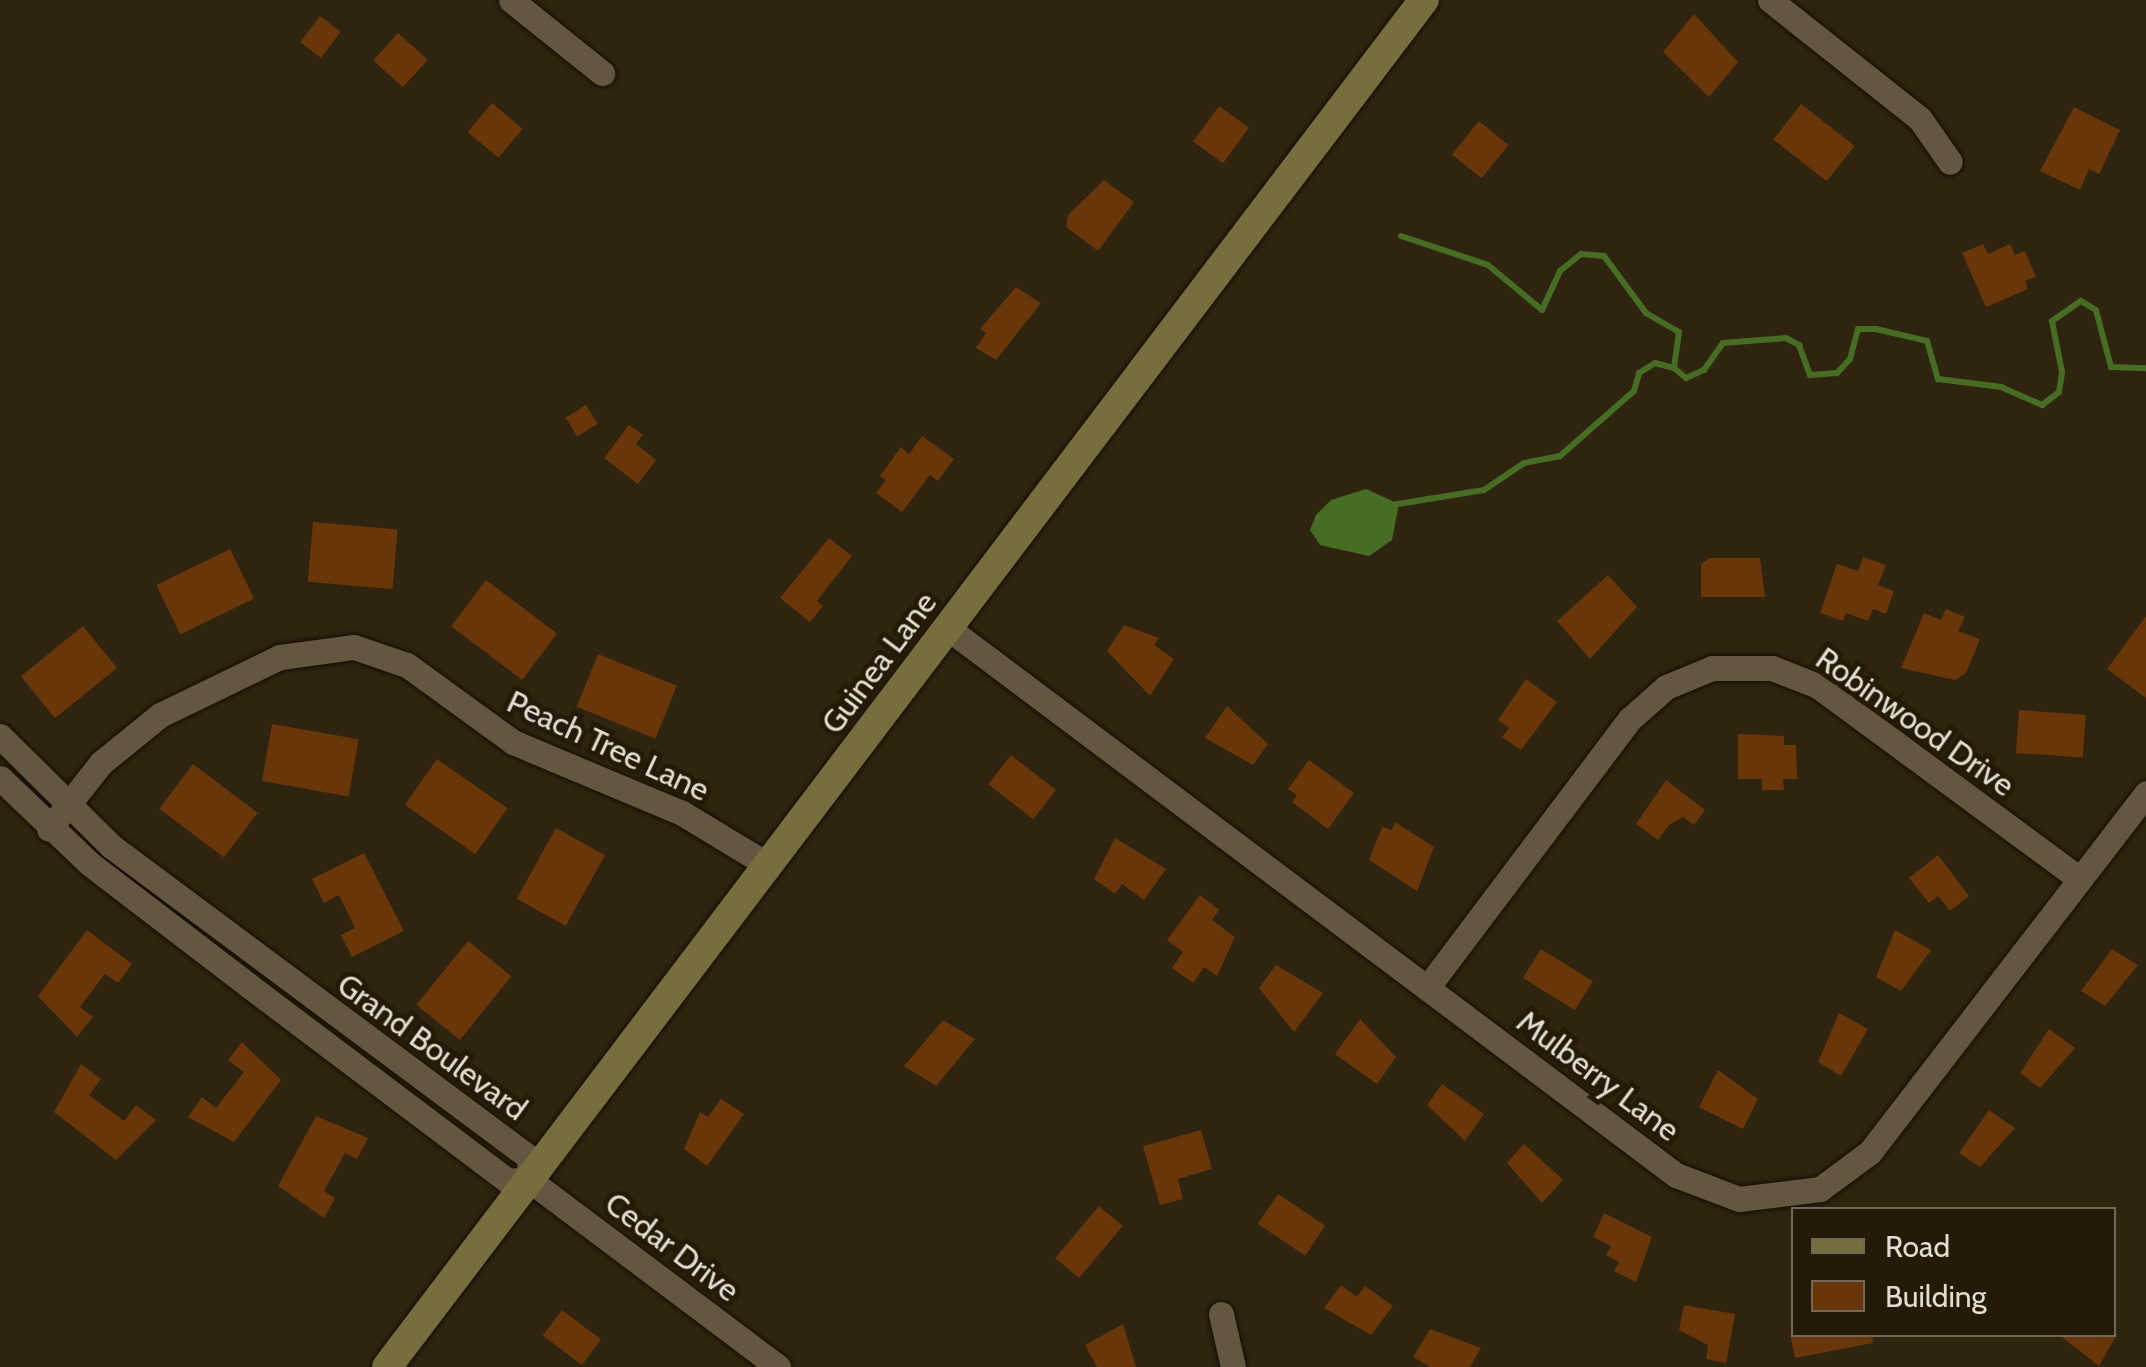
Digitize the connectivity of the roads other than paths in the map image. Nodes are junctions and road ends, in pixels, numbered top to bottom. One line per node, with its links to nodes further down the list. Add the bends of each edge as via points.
1 (511, 0): 4 (street)
2 (1424, 0): 6 (street, Guinea Lane)
3 (1770, 0): 5 (street, via 1920,120)
4 (602, 73)
5 (1950, 162)
6 (949, 629): 12 (street, Guinea Lane); 16 (street, Mulberry Lane)
7 (0, 736): 10 (street, Grand Boulevard)
8 (0, 778): 11 (street, Grand Boulevard)
9 (2146, 793): 13 (street, Mulberry Lane)
10 (66, 807): 11 (street, Peach Tree Lane); 12 (street, Peach Tree Lane, via 101,763 160,715 280,657 354,647 407,665 514,742 682,813); 14 (street, Grand Boulevard)
11 (49, 829): 15 (street, Grand Boulevard)
12 (768, 864): 18 (street, Guinea Lane)
13 (2080, 879): 16 (street, Mulberry Lane, via 1870,1152 1800,1196 1738,1200 1690,1183); 16 (street, Robinwood Drive, via 1818,686 1772,668 1712,668 1666,687 1630,720)
14 (264, 963): 15 (street); 17 (street, Grand Boulevard)
15 (248, 985): 17 (street, Grand Boulevard)
16 (1427, 988)
17 (427, 1103): 18 (street, Grand Boulevard, via 530,1158)
18 (528, 1179): 20 (street, Guinea Lane); 21 (street, Cedar Drive)
19 (1221, 1314): 22 (street)
20 (387, 1367)
21 (778, 1367)
22 (1233, 1367)

